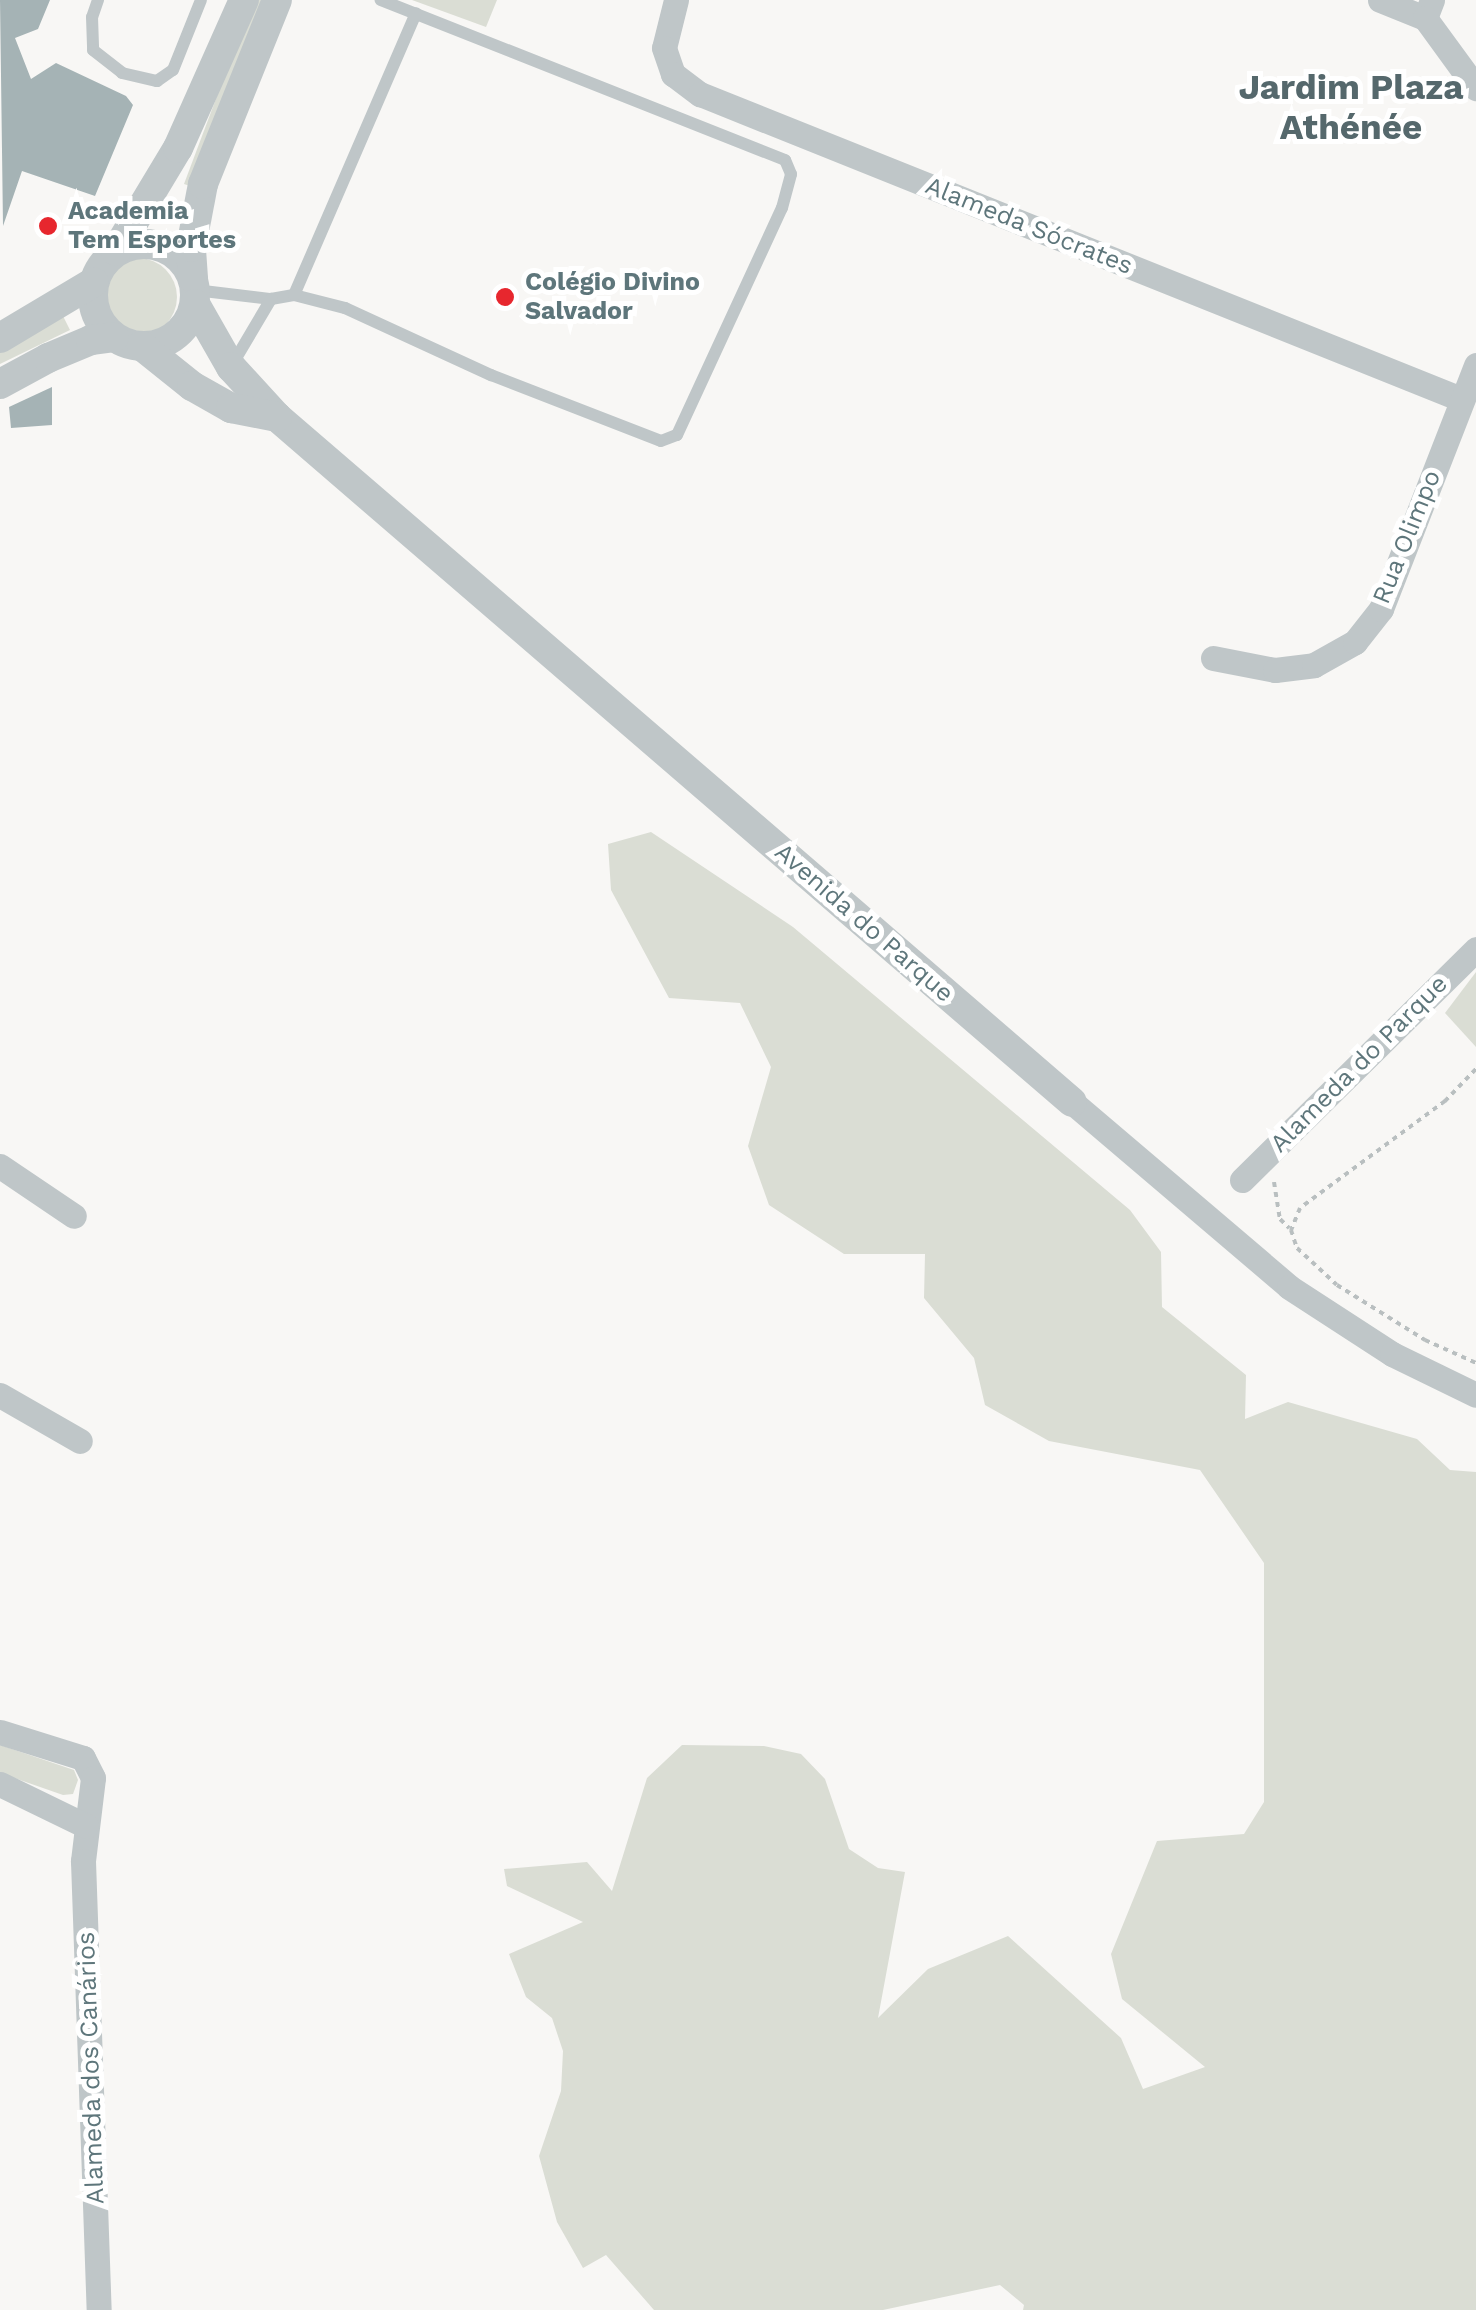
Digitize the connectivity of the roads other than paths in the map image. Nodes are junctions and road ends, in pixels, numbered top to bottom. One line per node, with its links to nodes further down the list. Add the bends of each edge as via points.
1 (98, 0): 2 (lane, via 93,50 122,73 158,81 173,70)
2 (202, 0)
3 (244, 0): 11 (street, via 178,148)
4 (277, 0): 13 (street, via 204,184 191,247)
5 (380, 0): 9 (lane)
6 (676, 0): 21 (street, Alameda Sócrates, via 664,48 673,74 700,94)
7 (1380, 0): 8 (street)
8 (1428, 9): 10 (street)
9 (416, 13): 14 (lane); 14 (lane, via 763,148 785,160 791,174 782,208 677,435 661,441 345,308)
10 (1476, 88)
11 (116, 251): 12 (street); 13 (street, via 152,244 184,262)
12 (94, 282): 16 (street); 17 (street, via 100,322)
13 (194, 291): 15 (lane); 17 (street, via 188,322 176,335); 19 (street, Avenida do Parque)
14 (294, 295): 15 (lane)
15 (271, 299): 19 (lane)
16 (0, 338)
17 (128, 341): 20 (street, via 62,352); 22 (street, Avenida do Parque, via 232,408)
18 (1476, 364): 21 (street, Rua Olimpo)
19 (231, 367): 22 (street, Avenida do Parque)
20 (0, 384)
21 (1461, 398): 23 (street, Rua Olimpo, via 1381,608 1355,642 1314,665 1276,670)
22 (277, 416): 25 (street, Avenida do Parque)
23 (1213, 658)
24 (1476, 948): 27 (street, Alameda do Parque)
25 (1072, 1102): 30 (street, Avenida do Parque, via 1290,1288 1392,1354)
26 (0, 1166): 28 (street)
27 (1242, 1180)
28 (74, 1216)
29 (0, 1395): 31 (street)
30 (1476, 1395)
31 (80, 1442)
32 (0, 1732): 34 (street, Alameda dos Canários, via 83,1758 93,1778)
33 (0, 1784): 34 (street)
34 (86, 1826): 35 (street, Alameda dos Canários)
35 (99, 2310)

